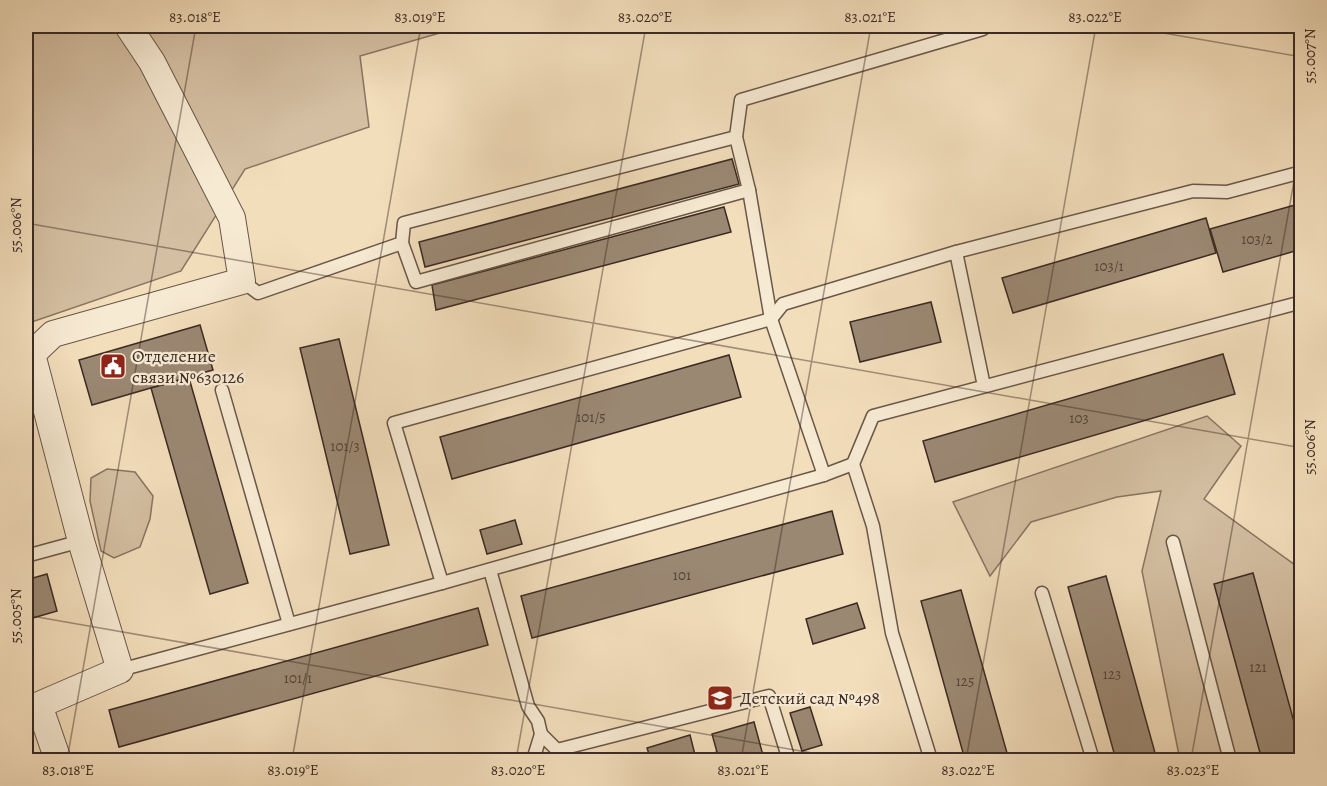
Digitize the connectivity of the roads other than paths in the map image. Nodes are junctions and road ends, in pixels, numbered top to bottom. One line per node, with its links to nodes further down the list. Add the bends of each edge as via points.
1 (128, 26): 8 (street, via 152,62 232,218)
2 (984, 26): 3 (lane, via 983,30 741,100)
3 (736, 137): 5 (lane); 6 (lane, via 404,223)
4 (1302, 172): 7 (lane, via 1227,192 1193,191)
5 (749, 190): 6 (lane, via 416,282); 10 (lane)
6 (402, 243): 8 (lane, via 258,293)
7 (956, 252): 10 (lane, via 783,304); 12 (lane)
8 (242, 281): 11 (street, via 53,334)
9 (1302, 302): 12 (lane)
10 (771, 319): 15 (lane); 20 (lane, via 394,423)
11 (29, 355): 16 (street)
12 (984, 386): 14 (lane, via 873,416)
13 (222, 390): 22 (lane)
14 (853, 464): 15 (lane); 29 (lane, via 873,526 892,633)
15 (824, 475): 19 (lane)
16 (81, 541): 18 (lane); 23 (street)
17 (1173, 542): 31 (lane)
18 (26, 556)
19 (490, 570): 20 (lane); 25 (lane, via 528,706)
20 (442, 583): 22 (lane)
21 (1042, 593): 30 (lane)
22 (289, 624): 23 (lane)
23 (120, 670): 24 (street)
24 (32, 706): 26 (street)
25 (541, 734): 27 (lane); 28 (lane, via 557,750 769,696)
26 (58, 760)
27 (533, 760)
28 (789, 760)
29 (931, 760)
30 (1093, 760)
31 (1230, 760)

